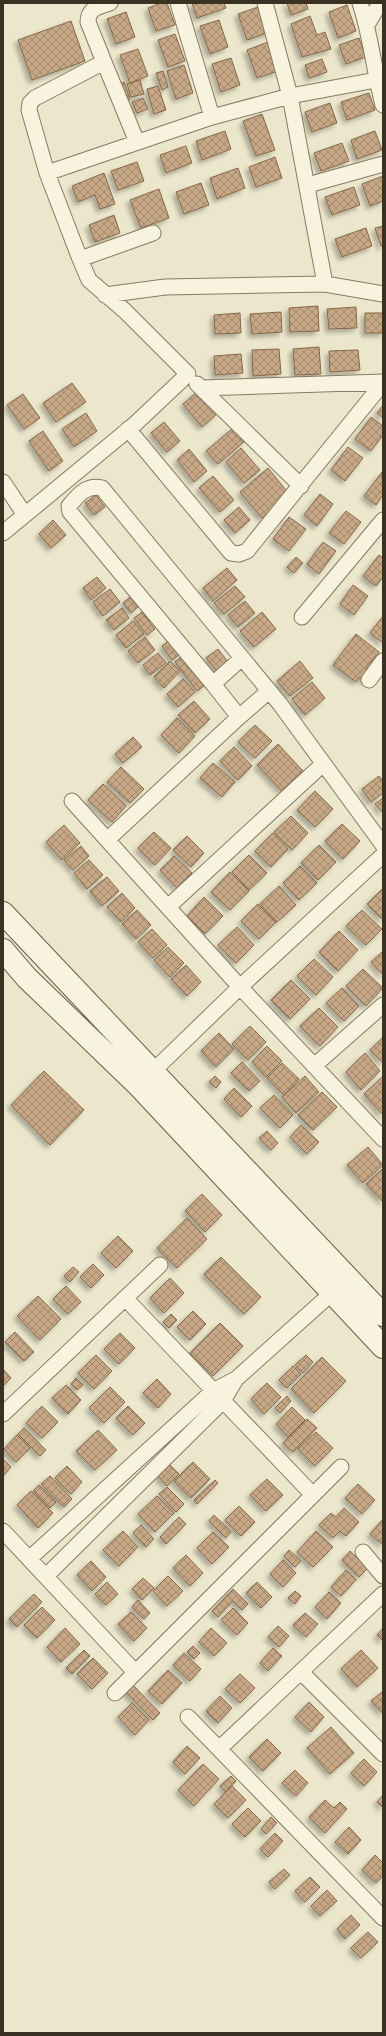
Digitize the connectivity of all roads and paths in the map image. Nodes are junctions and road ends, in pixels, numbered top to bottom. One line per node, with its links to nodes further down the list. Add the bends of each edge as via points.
1 (110, 3): 7 (street, via 92,9 88,15 88,22)
2 (178, 3): 11 (street)
3 (265, 3): 9 (street)
4 (360, 3): 6 (street)
5 (380, 3): 6 (street)
6 (368, 25): 8 (street)
7 (104, 62): 12 (street); 14 (street, via 30,103 29,110)
8 (380, 81): 9 (street); 10 (street)
9 (290, 96): 11 (street); 15 (street)
10 (383, 105)
11 (212, 117): 12 (street)
12 (137, 142): 14 (street)
13 (383, 164): 15 (street)
14 (47, 173): 17 (street)
15 (308, 185): 18 (street)
16 (153, 233): 17 (street)
17 (80, 259): 20 (street, via 90,280)
18 (325, 284): 19 (street); 20 (street, via 165,287)
19 (383, 294)
20 (105, 295): 21 (street)
21 (188, 374): 23 (street); 24 (street)
22 (383, 383): 23 (street); 26 (street)
23 (201, 388): 26 (street)
24 (128, 429): 26 (street, via 230,553 239,554 247,551); 27 (street)
25 (3, 482): 27 (street)
26 (301, 486)
27 (25, 515): 29 (street)
28 (383, 520): 30 (street)
29 (3, 533)
30 (302, 617)
31 (242, 658): 34 (street); 34 (street, via 102,488 94,486 86,489 69,506 70,512); 35 (street)
32 (383, 661): 33 (street)
33 (369, 680)
34 (213, 684): 36 (street)
35 (269, 691): 36 (street); 37 (street)
36 (239, 718): 39 (street)
37 (323, 764): 40 (street); 42 (street)
38 (72, 801): 39 (street)
39 (107, 840): 42 (street)
40 (383, 845)
41 (383, 855): 45 (street)
42 (168, 907): 45 (street)
43 (3, 913): 48 (street)
44 (3, 950): 48 (street, via 27,978)
45 (240, 987): 47 (street); 48 (street)
46 (383, 1005): 47 (street)
47 (314, 1066): 49 (street)
48 (145, 1078): 51 (street); 53 (street)
49 (381, 1132)
50 (160, 1265): 52 (street)
51 (333, 1292): 54 (street); 55 (street)
52 (125, 1298): 55 (street); 56 (street)
53 (383, 1315)
54 (383, 1346)
55 (218, 1396): 57 (street); 59 (street); 60 (street)
56 (3, 1414)
57 (143, 1455): 59 (street); 61 (street)
58 (341, 1467): 60 (street)
59 (155, 1469): 63 (street)
60 (314, 1495): 69 (street)
61 (70, 1520): 63 (street); 65 (street)
62 (3, 1531): 65 (street)
63 (84, 1537): 66 (street)
64 (363, 1552): 67 (street)
65 (29, 1559): 66 (street)
66 (46, 1576): 69 (street)
67 (383, 1576)
68 (383, 1594): 70 (street)
69 (135, 1672): 71 (street)
70 (302, 1672): 73 (street); 74 (street)
71 (115, 1693)
72 (188, 1717): 73 (street)
73 (219, 1749): 75 (street)
74 (383, 1754)
75 (383, 1918)

